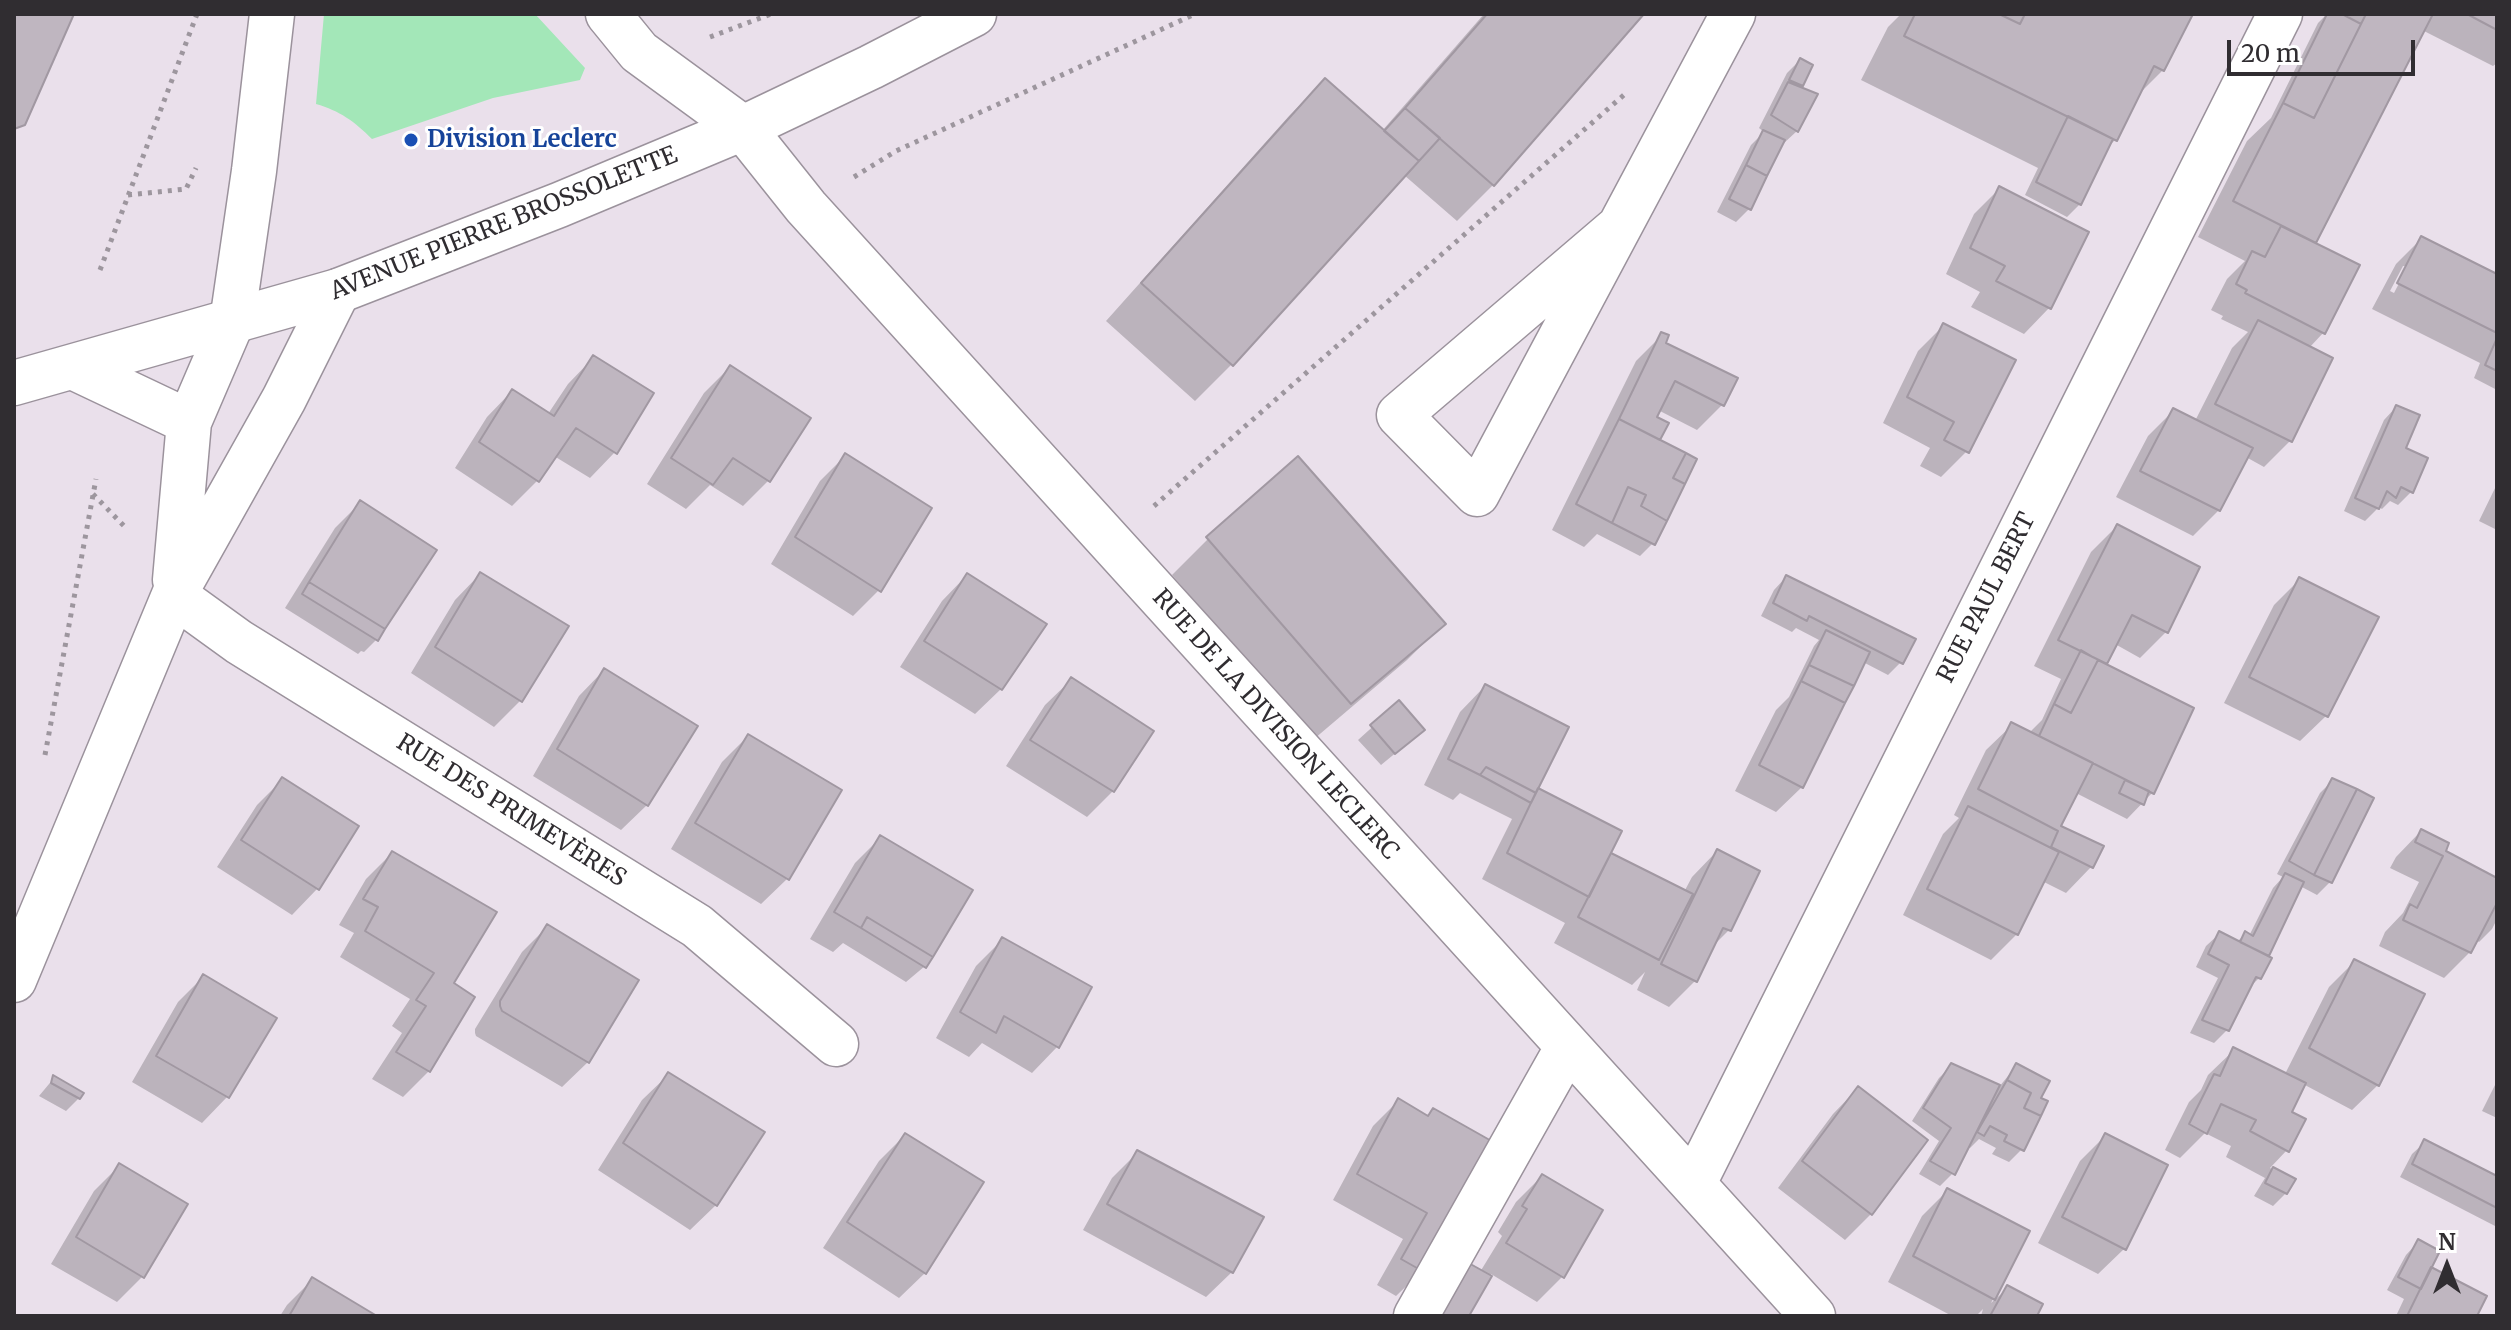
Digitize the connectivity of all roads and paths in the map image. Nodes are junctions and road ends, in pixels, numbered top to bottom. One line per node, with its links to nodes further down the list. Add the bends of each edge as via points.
1 (197, 14): 11 (path)
2 (272, 14): 16 (street)
3 (608, 14): 9 (street, RUE DE LA DIVISION LECLERC, via 639,52)
4 (974, 14): 9 (street, AVENUE PIERRE BROSSOLETTE)
5 (1195, 14): 12 (path, via 896,151)
6 (1733, 14): 13 (street)
7 (2280, 14): 29 (street, RUE PAUL BERT)
8 (1628, 90): 23 (path)
9 (743, 128): 12 (street, RUE DE LA DIVISION LECLERC); 15 (street, AVENUE PIERRE BROSSOLETTE)
10 (186, 189): 11 (path)
11 (128, 195): 14 (path)
12 (806, 207): 23 (street, RUE DE LA DIVISION LECLERC)
13 (1619, 227): 13 (street, via 1507,438 1477,494 1399,415)
14 (100, 270)
15 (338, 291): 16 (street, AVENUE PIERRE BROSSOLETTE); 24 (street)
16 (232, 322): 17 (street, AVENUE PIERRE BROSSOLETTE); 19 (street)
17 (75, 368): 18 (street, AVENUE PIERRE BROSSOLETTE); 19 (street)
18 (14, 383)
19 (189, 422): 24 (street)
20 (96, 479): 21 (path)
21 (93, 494): 22 (path); 25 (path)
22 (131, 533)
23 (1111, 544): 28 (street, RUE DE LA DIVISION LECLERC)
24 (174, 595): 26 (street); 27 (street, RUE DES PRIMEVÈRES, via 239,642 697,926)
25 (44, 756)
26 (14, 980)
27 (836, 1044)
28 (1567, 1048): 29 (street, RUE DE LA DIVISION LECLERC); 30 (street)
29 (1694, 1183): 31 (street, RUE DE LA DIVISION LECLERC)
30 (1416, 1316)
31 (1813, 1316)

